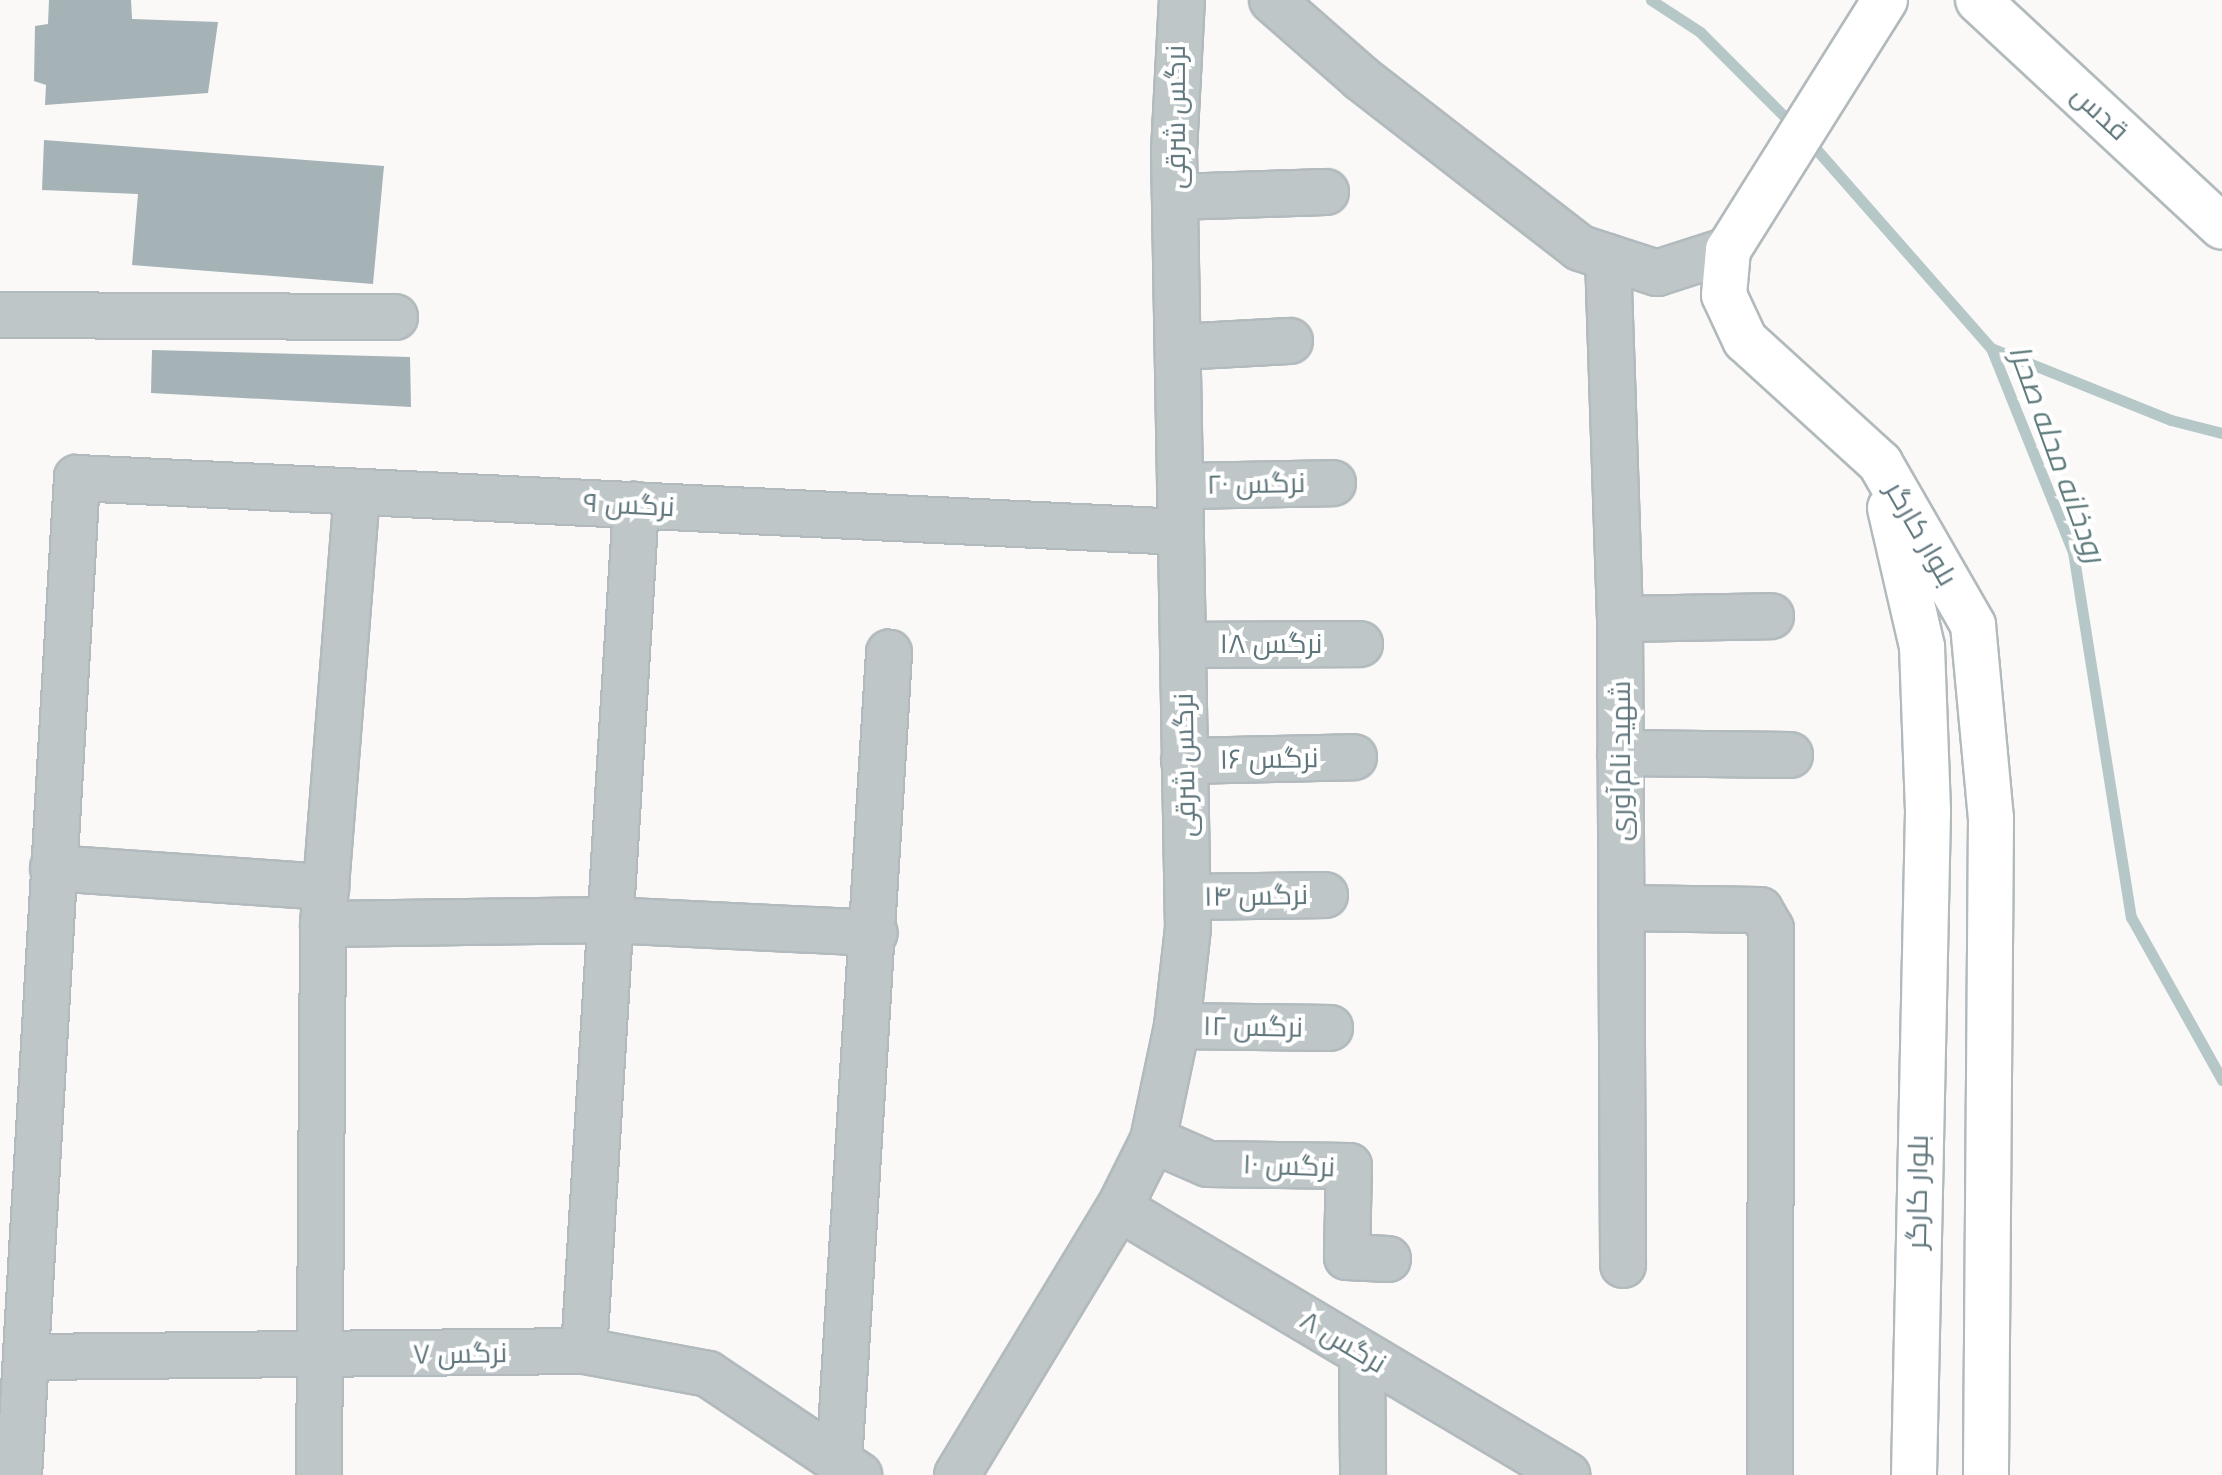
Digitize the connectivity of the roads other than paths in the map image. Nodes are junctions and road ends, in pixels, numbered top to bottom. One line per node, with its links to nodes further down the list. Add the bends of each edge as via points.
1 (1182, 0): 6 (street, نرگس شرقی)
2 (1272, 0): 9 (street, via 1525,206 1580,248)
3 (1885, 0): 8 (main road)
4 (1978, 0): 7 (main road, قدس)
5 (1326, 192): 6 (street)
6 (1175, 197): 13 (street, نرگس شرقی)
7 (2222, 227)
8 (1728, 250): 9 (street, via 1657,273); 14 (main road, via 1724,295 1745,340)
9 (1608, 257): 21 (street, شهید نام‌آوری)
10 (0, 315): 11 (street)
11 (395, 317)
12 (1290, 341): 13 (street)
13 (1178, 347): 16 (street, نرگس شرقی)
14 (1880, 463): 53 (main road, بلوار کارگر, via 1922,647 1928,812); 54 (main road, بلوار کارگر, via 1973,625 1991,818)
15 (1333, 483): 16 (street, نرگس ۲۰)
16 (1180, 486): 19 (street, نرگس شرقی)
17 (357, 492): 18 (street, نرگس ۹); 29 (street, نرگس ۹, via 77,478); 32 (street)
18 (636, 505): 19 (street, نرگس ۹); 34 (street)
19 (1181, 532): 23 (street, نرگس شرقی)
20 (1771, 616): 21 (street)
21 (1620, 619): 25 (street, شهید نام‌آوری)
22 (1360, 644): 23 (street, نرگس ۱۸)
23 (1183, 645): 28 (street, نرگس شرقی)
24 (889, 653): 35 (street)
25 (1620, 753): 26 (street); 33 (street, شهید نام‌آوری)
26 (1790, 755)
27 (1354, 757): 28 (street, نرگس ۱۶)
28 (1184, 761): 31 (street, نرگس شرقی)
29 (53, 868): 32 (street); 44 (street)
30 (1325, 895): 31 (street, نرگس ۱۴)
31 (1188, 897): 36 (street, نرگس شرقی)
32 (325, 906): 34 (street); 45 (street)
33 (1621, 908): 41 (street, شهید نام‌آوری); 52 (street, via 1760,910 1771,929)
34 (609, 920): 35 (street); 42 (street)
35 (875, 933): 46 (street)
36 (1177, 1026): 37 (street, نرگس ۱۲); 38 (street, نرگس شرقی)
37 (1330, 1028)
38 (1153, 1140): 39 (street, نرگس شرقی); 40 (street, نرگس ۱۰, via 1208,1164 1349,1166 1347,1257)
39 (1119, 1208): 43 (street, نرگس ۸); 49 (street, نرگس شرقی)
40 (1388, 1259)
41 (1623, 1265)
42 (584, 1351): 45 (street, نرگس ۷); 46 (street, نرگس ۷, via 708,1374)
43 (1362, 1353): 50 (street); 51 (street, نرگس ۸)
44 (29, 1357): 45 (street, نرگس ۷); 47 (street)
45 (324, 1357): 48 (street)
46 (849, 1468)
47 (19, 1475)
48 (319, 1475)
49 (957, 1475)
50 (1363, 1475)
51 (1567, 1475)
52 (1770, 1475)
53 (1914, 1475)
54 (1986, 1475)

